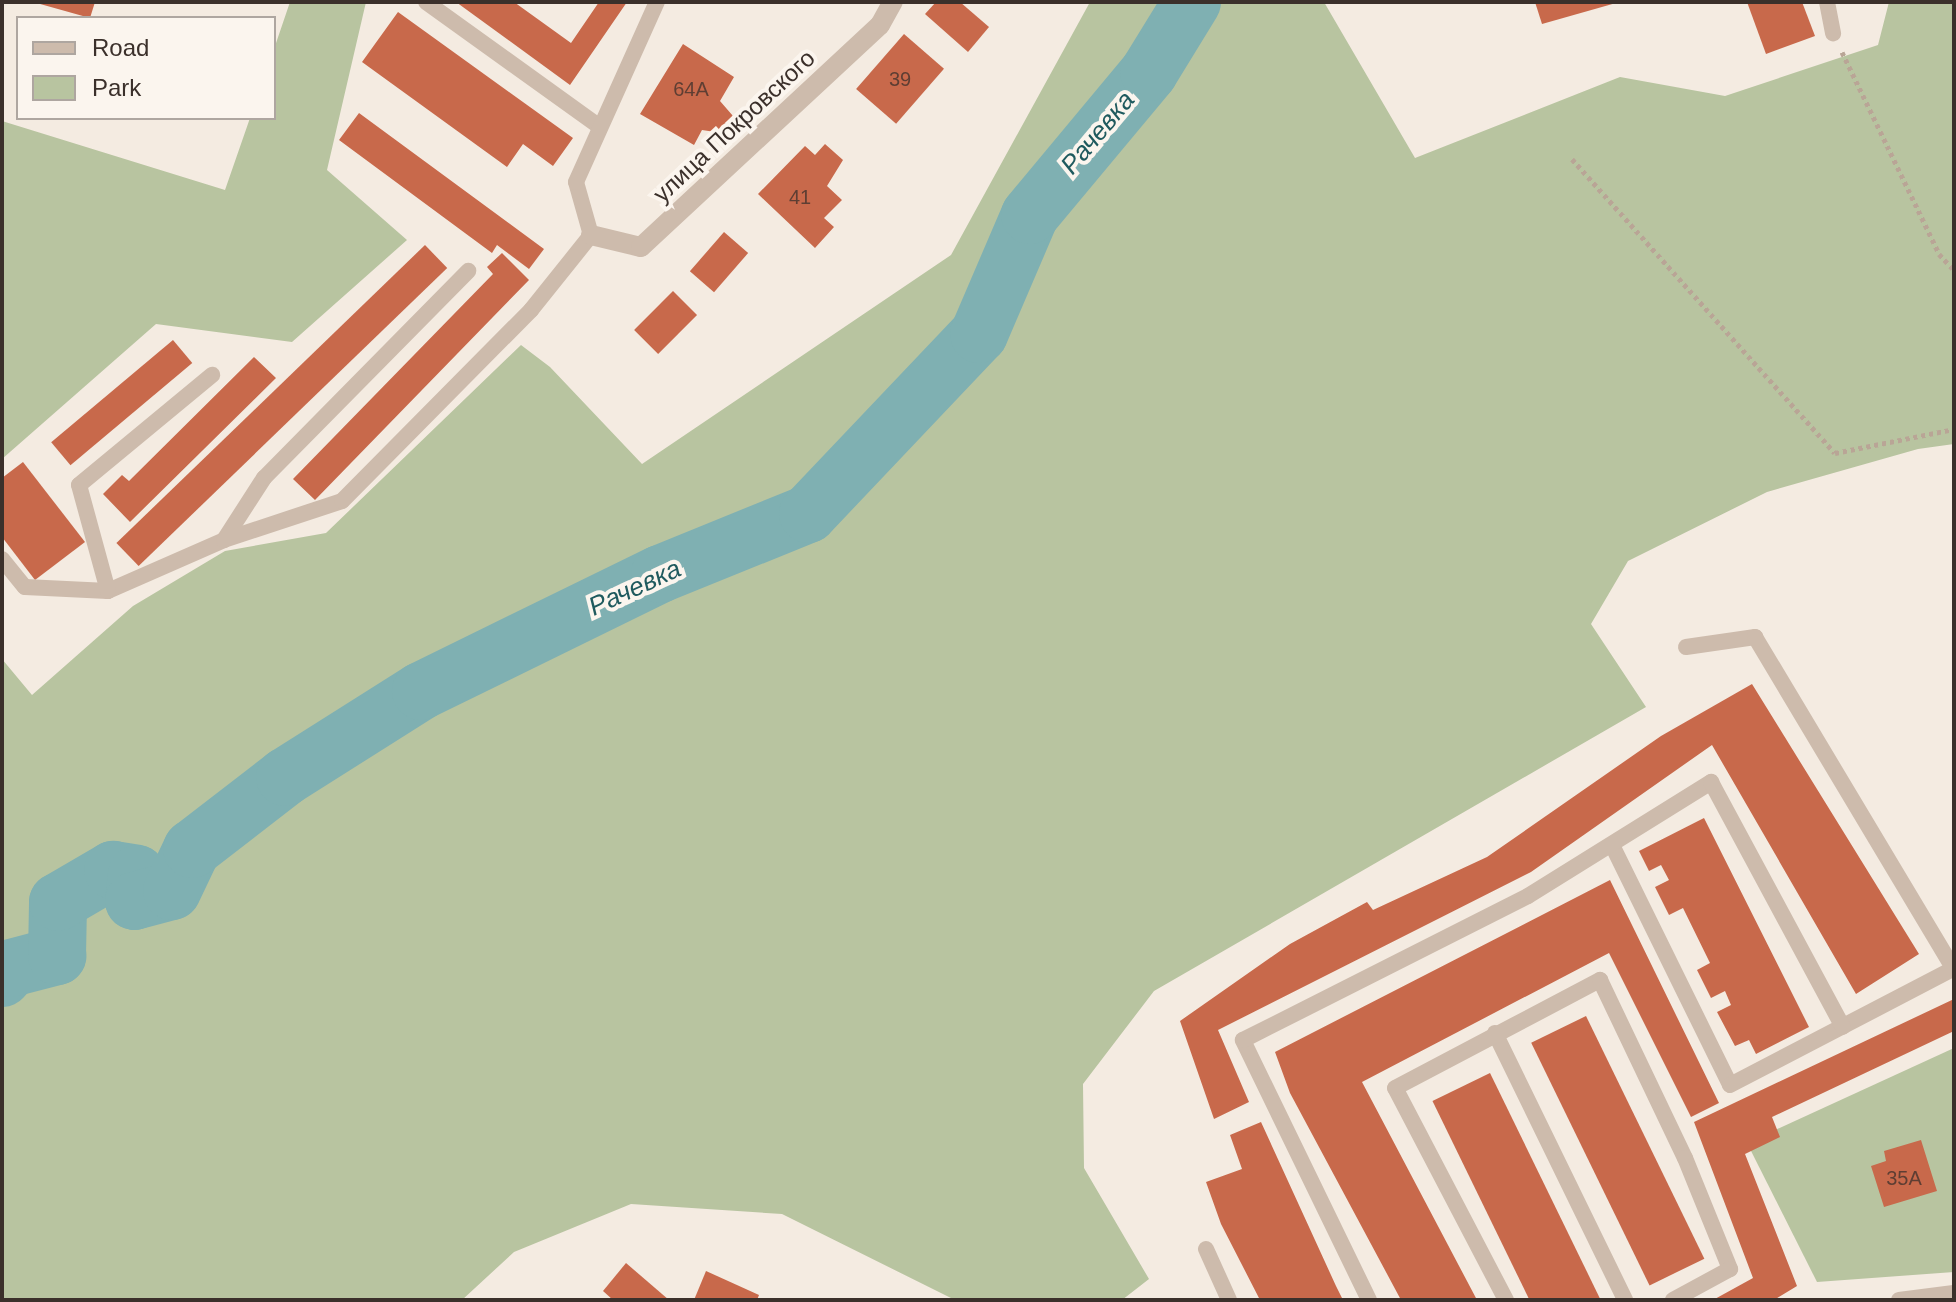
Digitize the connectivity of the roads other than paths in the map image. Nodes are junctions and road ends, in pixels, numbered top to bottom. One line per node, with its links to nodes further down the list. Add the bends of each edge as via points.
1 (426, 2): 6 (lane)
2 (657, 2): 6 (lane)
3 (893, 2): 7 (street, улица Покровского, via 880,25 641,247)
4 (1827, 2): 5 (lane)
5 (1833, 33)
6 (600, 127): 7 (lane, via 576,182)
7 (591, 235): 10 (lane, via 531,310 342,501)
8 (468, 271): 10 (lane, via 264,478)
9 (212, 375): 12 (lane, via 79,485)
10 (224, 540): 12 (lane)
11 (2, 559): 12 (lane, via 25,587)
12 (108, 591)
13 (1686, 647): 15 (lane, via 1755,637)
14 (1612, 845): 16 (lane, via 1730,1085); 16 (lane, via 1711,782); 21 (lane, via 1528,896 1243,1040)
15 (1954, 970): 16 (lane)
16 (1843, 1027)
17 (1495, 1033): 22 (lane, via 1395,1088); 23 (lane); 24 (lane, via 1600,980 1685,1158 1730,1269)
18 (1206, 1249): 20 (lane)
19 (1954, 1293): 25 (lane)
20 (1229, 1300)
21 (1369, 1300)
22 (1506, 1300)
23 (1625, 1300)
24 (1673, 1300)
25 (1899, 1300)

